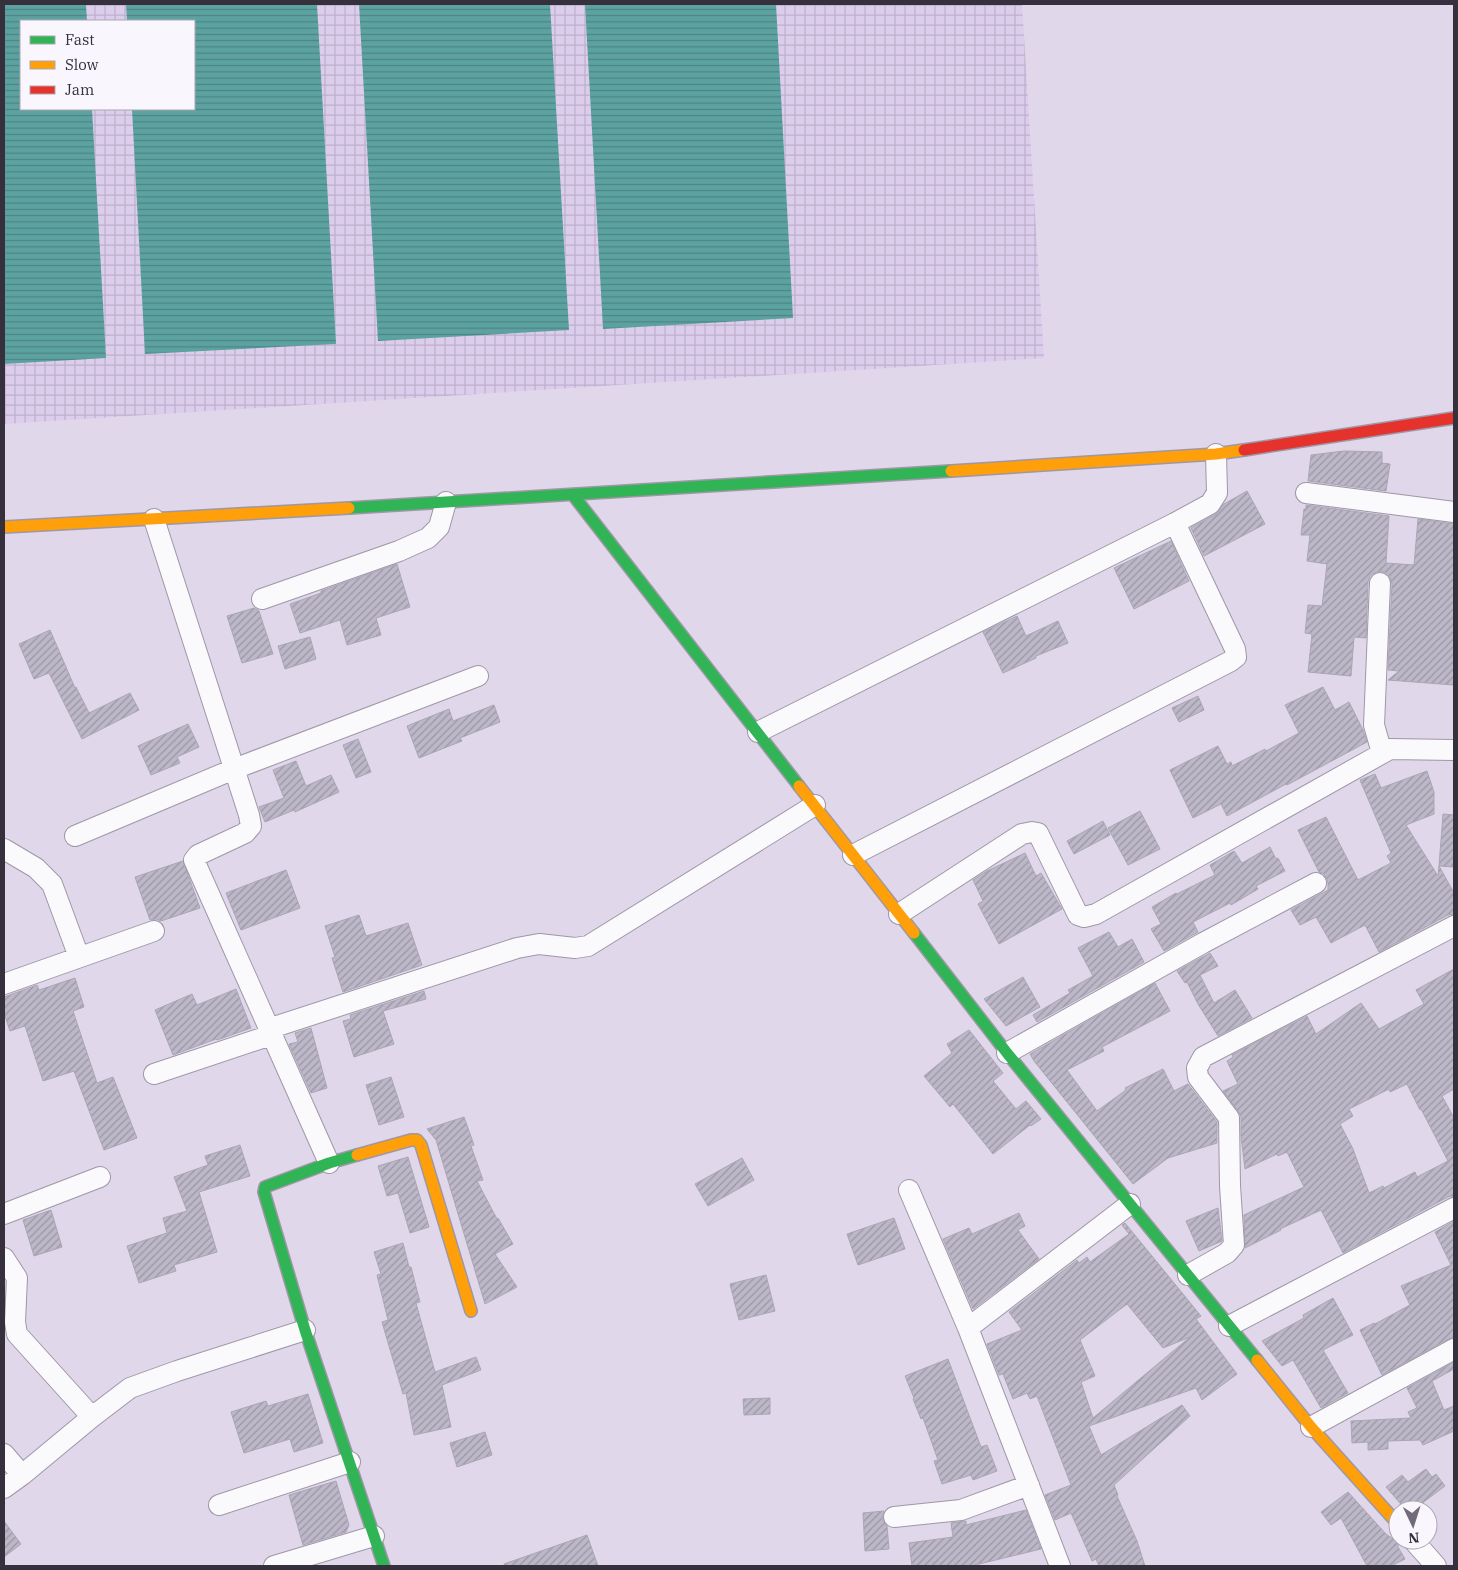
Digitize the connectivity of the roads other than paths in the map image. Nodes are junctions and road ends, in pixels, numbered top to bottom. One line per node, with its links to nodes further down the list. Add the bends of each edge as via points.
1 (1454, 418): 2 (street)
2 (1216, 454): 4 (street); 8 (street, via 1217,492 1210,504)
3 (1306, 493): 6 (street)
4 (573, 495): 5 (street); 13 (street)
5 (446, 502): 7 (street); 11 (street, via 439,527 428,538)
6 (1454, 512)
7 (154, 518): 9 (street); 16 (street)
8 (1175, 523): 13 (street); 20 (street, via 1236,657)
9 (4, 526)
10 (1380, 583): 15 (street, via 1374,725)
11 (262, 599)
12 (478, 676): 16 (street)
13 (758, 732): 17 (street)
14 (1454, 750): 15 (street, via 1390,749)
15 (1382, 752): 22 (street, via 1096,914 1078,915 1038,834 1032,832 1022,834)
16 (234, 769): 18 (street); 27 (street, via 251,826 245,833 198,855 194,860)
17 (815, 805): 20 (street); 27 (street, via 588,946 575,948 539,944 517,948)
18 (75, 836)
19 (4, 849): 25 (street, via 36,868 52,884)
20 (853, 855): 22 (street)
21 (1316, 884): 28 (street)
22 (899, 914): 28 (street)
23 (1454, 926): 37 (street, via 1203,1058 1197,1068 1198,1077 1229,1118 1234,1245 1227,1253)
24 (154, 931): 25 (street)
25 (79, 957): 26 (street)
26 (4, 984)
27 (270, 1032): 29 (street); 30 (street)
28 (1007, 1052): 33 (street)
29 (154, 1074)
30 (328, 1164): 38 (street, via 417,1140); 41 (street, via 269,1185 264,1192)
31 (100, 1177): 35 (street)
32 (909, 1190): 40 (street)
33 (1130, 1204): 37 (street); 40 (street)
34 (1454, 1208): 39 (street)
35 (4, 1214)
36 (4, 1258): 43 (street, via 17,1278 17,1334)
37 (1188, 1275): 39 (street)
38 (471, 1311)
39 (1229, 1326): 44 (street)
40 (968, 1328): 48 (street)
41 (305, 1330): 43 (street, via 130,1388); 46 (street)
42 (1454, 1349): 44 (street)
43 (92, 1416): 47 (street)
44 (1311, 1427): 51 (street)
45 (4, 1454): 47 (street)
46 (350, 1462): 50 (street); 53 (street)
47 (22, 1476): 49 (street)
48 (1029, 1485): 52 (street, via 961,1510); 57 (street)
49 (4, 1488)
50 (219, 1505)
51 (1388, 1513)
52 (894, 1517)
53 (374, 1536): 55 (street); 56 (street)
54 (1422, 1550): 58 (street)
55 (274, 1566)
56 (384, 1566)
57 (1060, 1566)
58 (1436, 1566)

